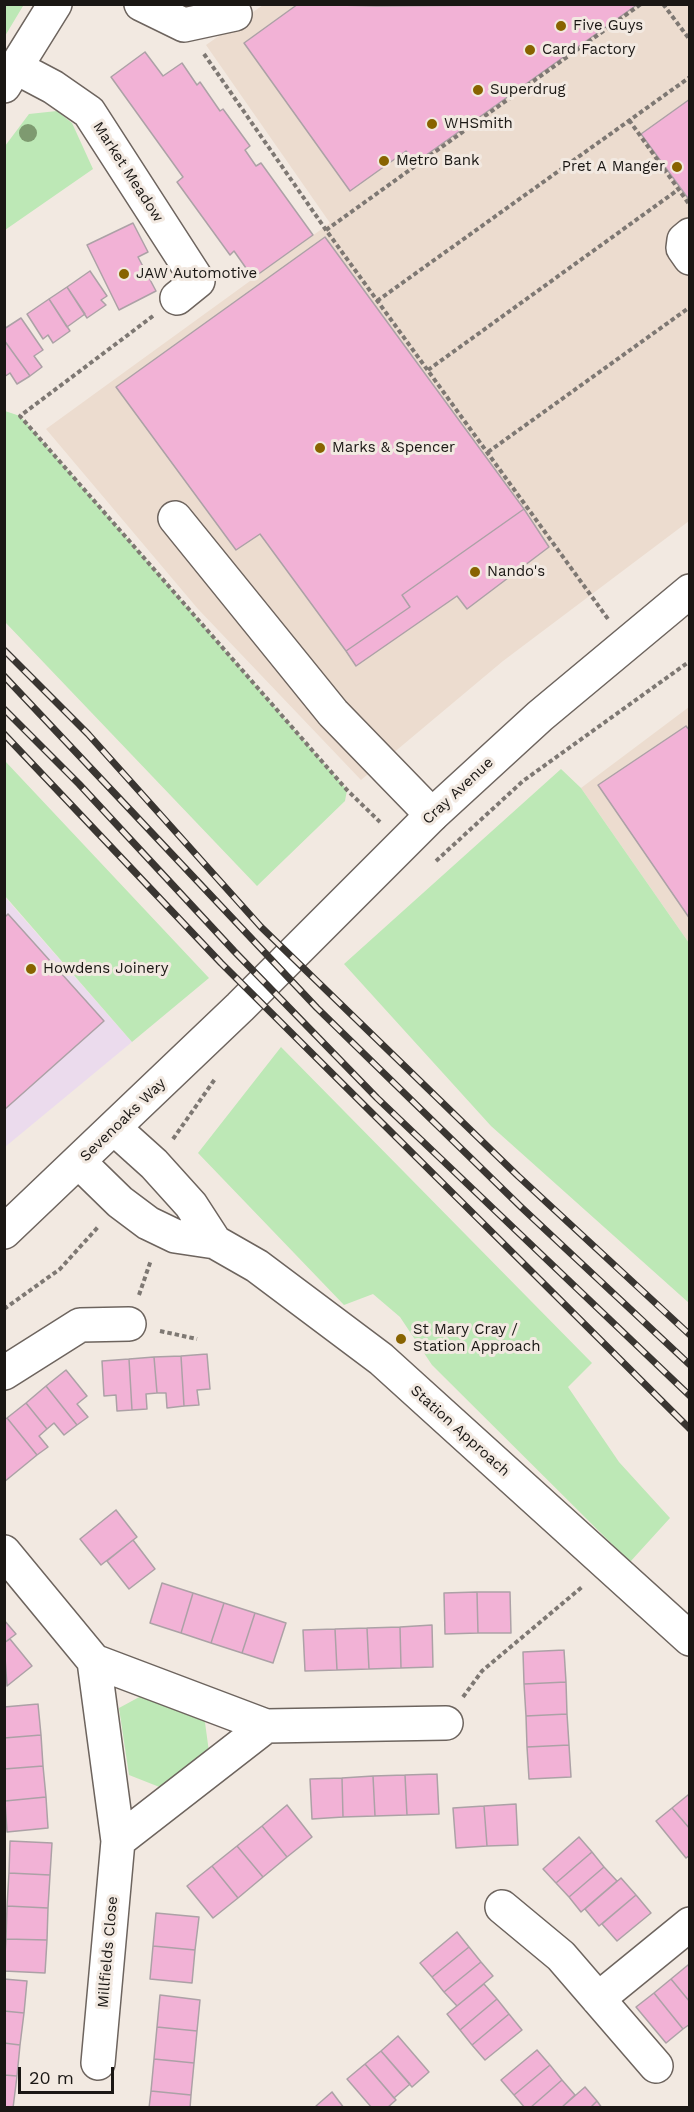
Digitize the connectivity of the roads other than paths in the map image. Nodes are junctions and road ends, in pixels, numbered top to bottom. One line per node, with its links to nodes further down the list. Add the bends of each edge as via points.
1 (55, 4): 4 (street)
2 (141, 4): 3 (street, via 184,25)
3 (235, 14)
4 (11, 77): 7 (street, Market Meadow, via 53,87 89,112 198,281)
5 (690, 235): 6 (street, via 683,248)
6 (690, 258)
7 (177, 298)
8 (175, 518): 10 (street, via 333,713)
9 (689, 594): 10 (street, Cray Avenue, via 540,716)
10 (432, 815): 11 (street, Cray Avenue)
11 (240, 1007): 12 (street, Sevenoaks Way)
12 (114, 1128): 13 (street, Sevenoaks Way); 15 (street, Station Approach, via 191,1205)
13 (79, 1162): 14 (street, Sevenoaks Way); 15 (street, Station Approach, via 120,1202 161,1231)
14 (4, 1232)
15 (215, 1242): 19 (street, Station Approach, via 257,1266 381,1359)
16 (129, 1324): 17 (street, via 80,1325)
17 (4, 1373)
18 (4, 1552): 20 (street)
19 (690, 1639)
20 (94, 1661): 22 (street); 23 (street, Millfields Close)
21 (446, 1722): 22 (street)
22 (266, 1726): 23 (street)
23 (118, 1841): 27 (street, Millfields Close)
24 (502, 1907): 26 (street, via 561,1956)
25 (690, 1924): 26 (street)
26 (598, 1999): 28 (street)
27 (98, 2063)
28 (656, 2066)

